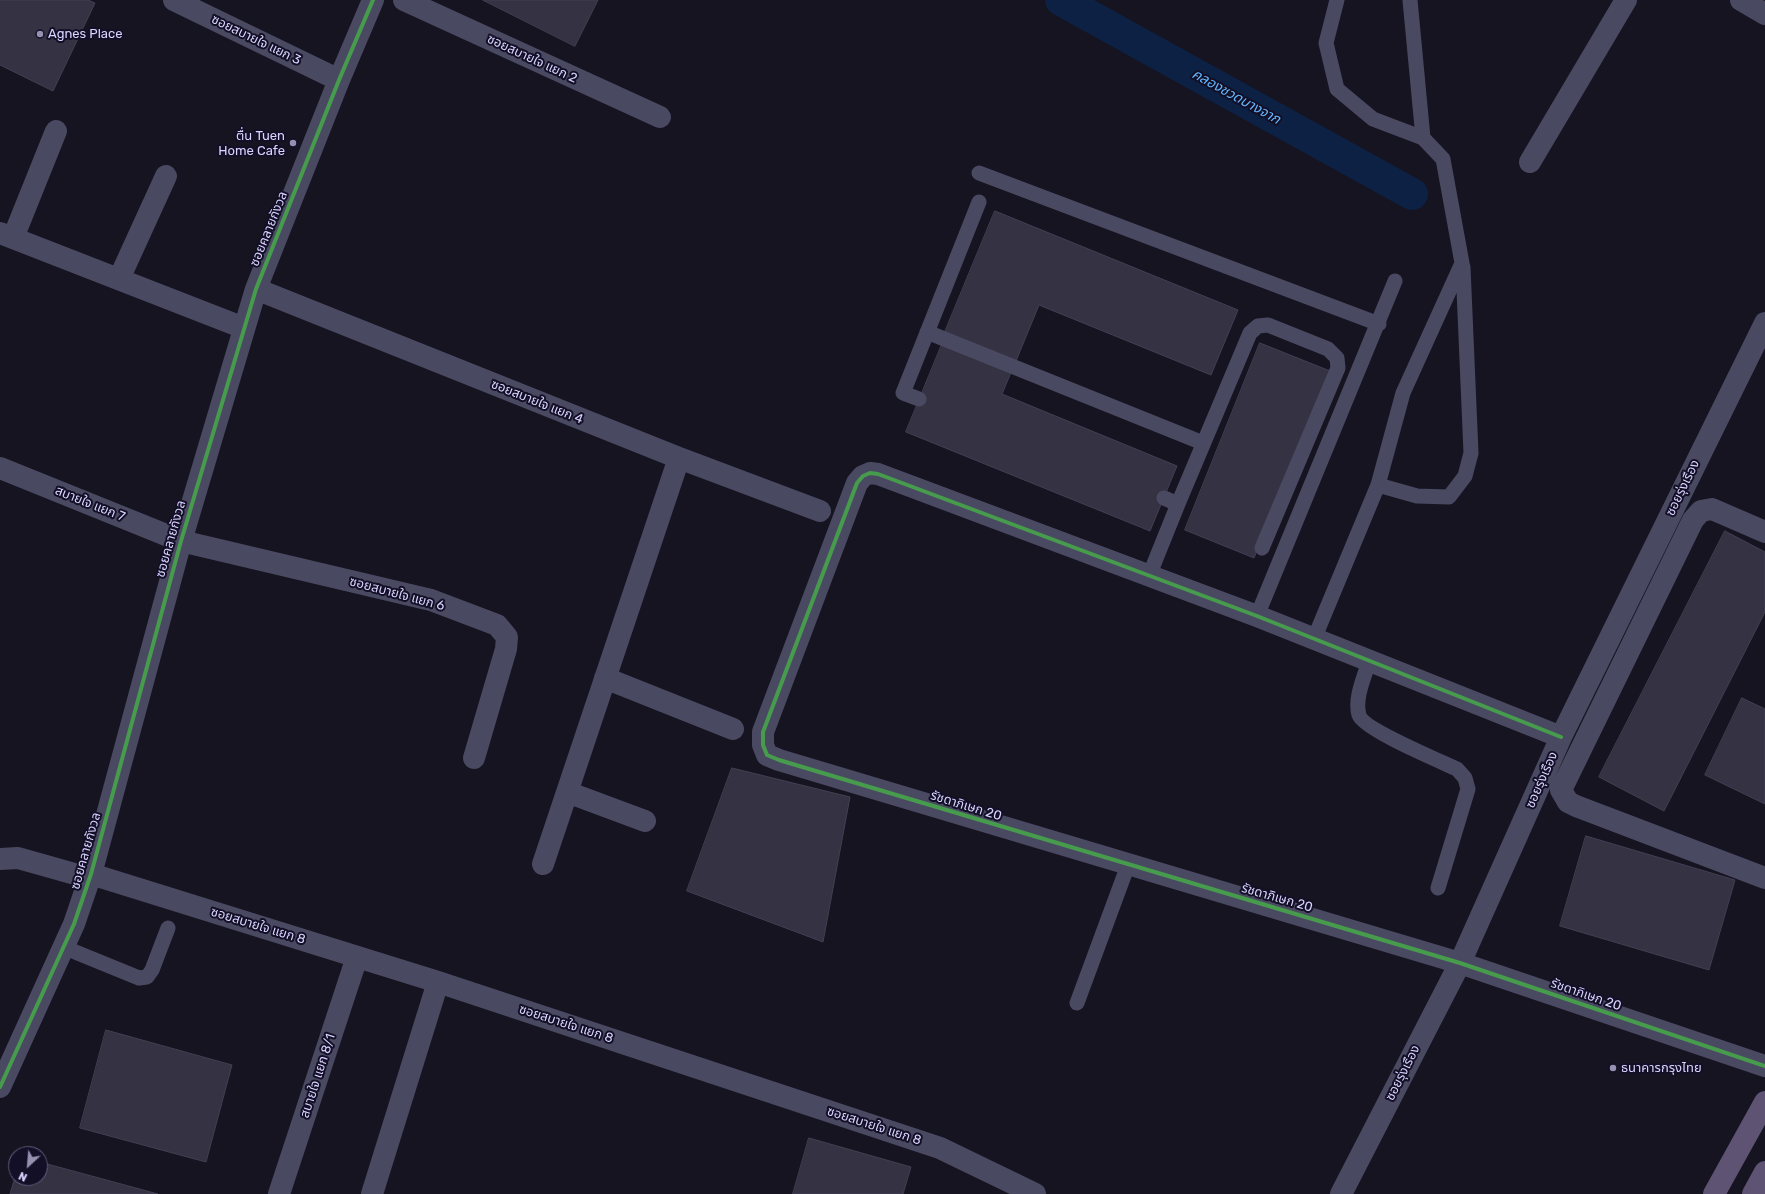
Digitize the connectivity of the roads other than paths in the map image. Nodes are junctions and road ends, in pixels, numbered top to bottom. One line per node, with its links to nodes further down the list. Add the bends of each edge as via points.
1 (174, 0): 9 (street, ซอยสบายใจ แยก 3)
2 (373, 0): 9 (street, ซอยคลายกังวล)
3 (404, 0): 10 (street, ซอยสบายใจ แยก 2)
4 (1337, 0): 12 (lane, via 1326,43 1337,89 1373,119)
5 (1410, 0): 12 (lane)
6 (1626, 0): 13 (street)
7 (1741, 0): 8 (street)
8 (1765, 14)
9 (339, 80): 21 (street, ซอยคลายกังวล)
10 (660, 117)
11 (56, 131): 17 (street)
12 (1423, 138): 18 (lane, via 1443,160)
13 (1530, 162)
14 (979, 173): 23 (lane)
15 (166, 176): 19 (street)
16 (979, 202): 25 (lane)
17 (7, 236): 19 (street)
18 (1462, 263): 30 (lane, via 1403,392); 30 (lane, via 1471,452 1465,476 1449,497 1417,496)
19 (120, 279): 24 (street)
20 (1395, 281): 23 (lane)
21 (256, 289): 24 (street, ซอยคลายกังวล); 28 (street, ซอยสบายใจ แยก 4)
22 (1765, 323): 41 (street, ซอยรุ่งเรือง)
23 (1379, 324): 36 (lane)
24 (244, 328): 33 (street, ซอยคลายกังวล)
25 (927, 332): 26 (lane, via 903,393); 27 (lane)
26 (919, 400)
27 (1203, 443): 34 (lane, via 1250,333 1258,326 1268,325 1328,350 1337,358 1338,368); 35 (lane, via 1171,501)
28 (679, 458): 31 (street, ซอยสบายใจ แยก 4); 39 (street)
29 (0, 468): 33 (street, สบายใจ แยก 7)
30 (1378, 485): 37 (lane)
31 (820, 512)
32 (1765, 532): 49 (street, via 1712,509 1701,511 1693,520 1561,790 1568,802 1576,806)
33 (181, 541): 42 (street, ซอยสบายใจ แยก 6, via 431,600 497,625 507,637 506,649); 48 (street, ซอยคลายกังวล)
34 (1262, 548)
35 (1150, 576): 36 (street); 47 (street, รัชดาภิเษก 20, via 870,473 856,483 763,732 763,745 767,755 779,760)
36 (1257, 616): 37 (street)
37 (1314, 639): 38 (street)
38 (1369, 660): 41 (street); 50 (lane, via 1359,699 1358,714 1362,721 1457,769 1465,778 1468,789)
39 (605, 678): 40 (street); 43 (street)
40 (733, 729)
41 (1561, 737): 54 (street, ซอยรุ่งเรือง)
42 (474, 758)
43 (567, 792): 44 (street); 46 (street)
44 (645, 821)
45 (0, 858): 48 (street, ซอยสบายใจ แยก 8, via 18,858)
46 (542, 864)
47 (1128, 865): 54 (street, รัชดาภิเษก 20); 56 (lane)
48 (90, 876): 52 (street, ซอยคลายกังวล, via 74,924); 53 (street, ซอยสบายใจ แยก 8)
49 (1765, 878)
50 (1438, 888)
51 (168, 928): 52 (lane, via 152,970 148,976 139,978)
52 (63, 947): 58 (street, ซอยคลายกังวล)
53 (357, 958): 55 (street, ซอยสบายใจ แยก 8); 61 (street, สบายใจ แยก 8/1)
54 (1460, 963): 57 (street, รัชดาภิเษก 20); 64 (street, ซอยรุ่งเรือง)
55 (438, 982): 62 (street); 63 (street, ซอยสบายใจ แยก 8, via 940,1148)
56 (1077, 1003)
57 (1765, 1066)
58 (0, 1087)
59 (1765, 1102): 65 (main road)
60 (1765, 1172): 66 (main road)
61 (279, 1194)
62 (372, 1194)
63 (1034, 1194)
64 (1340, 1194)
65 (1714, 1194)
66 (1753, 1194)

